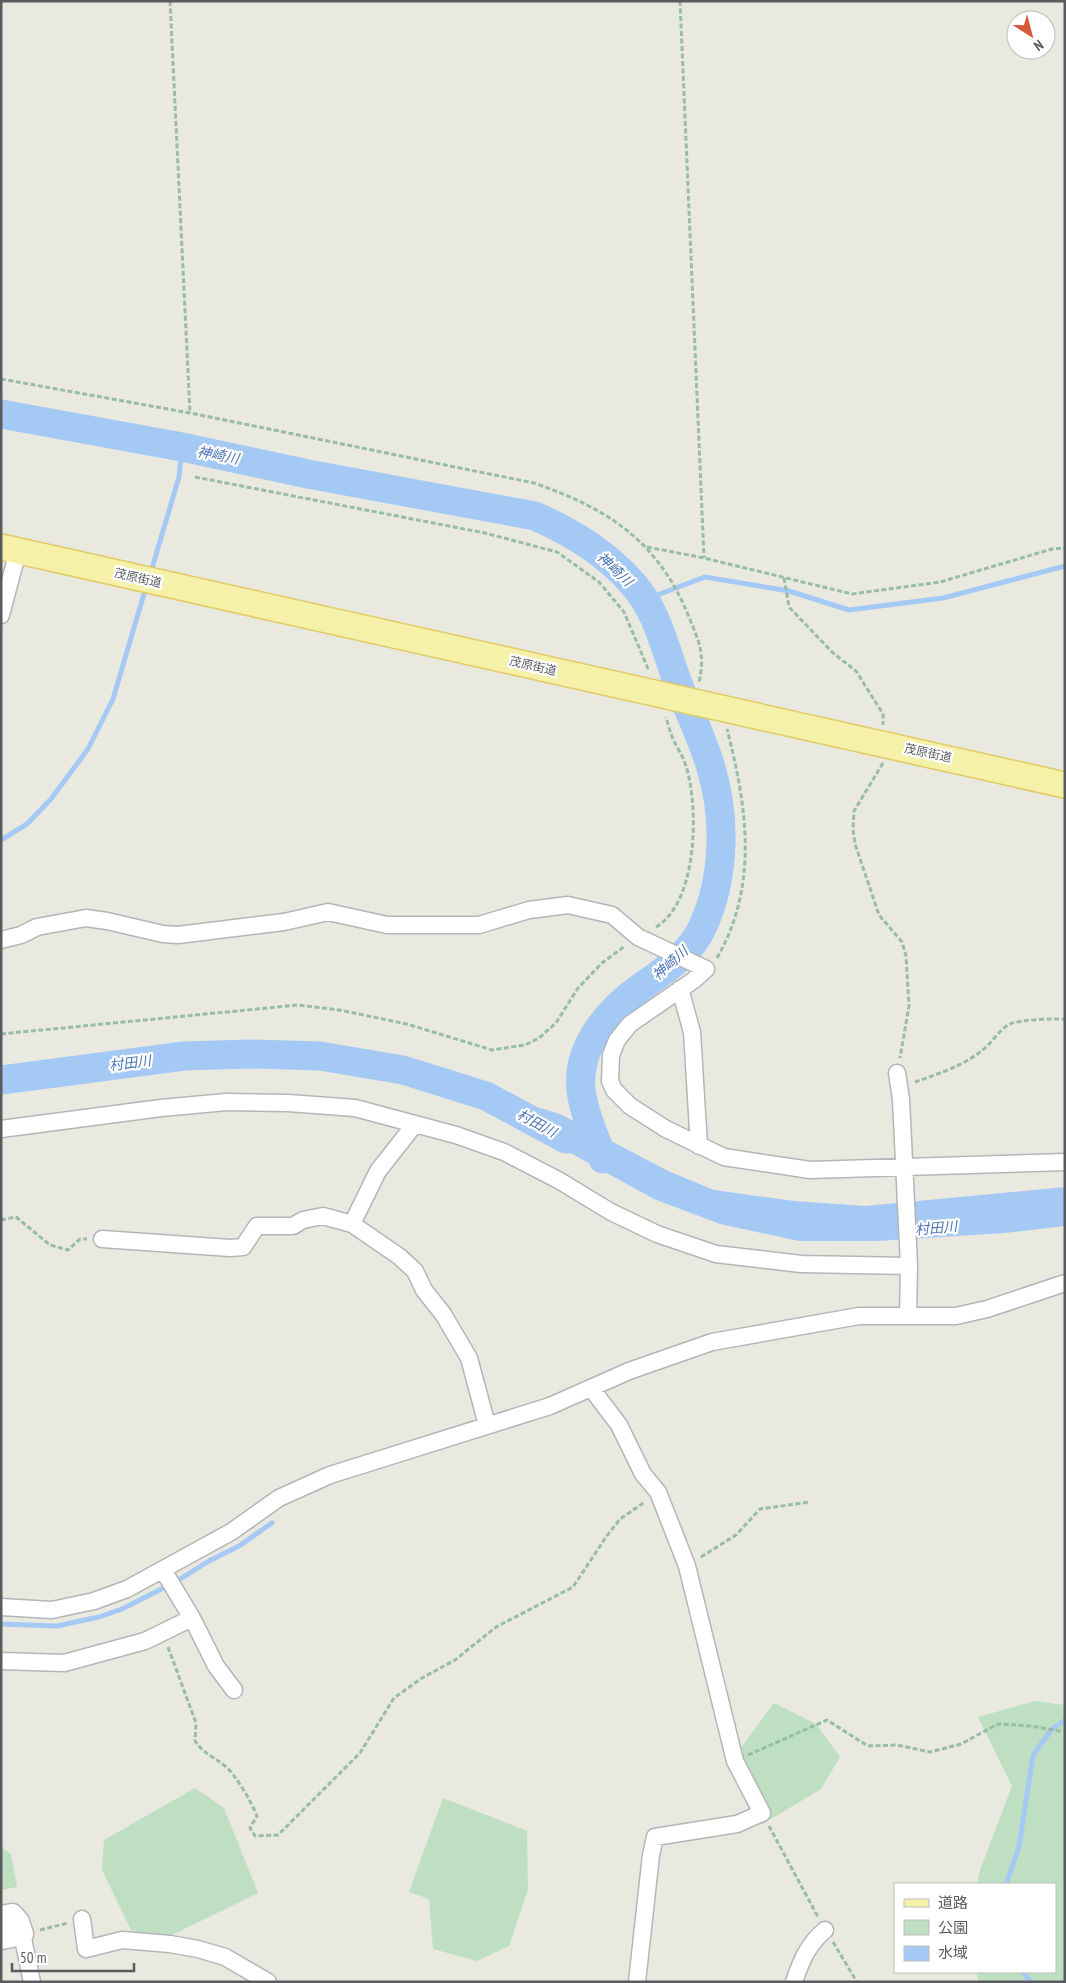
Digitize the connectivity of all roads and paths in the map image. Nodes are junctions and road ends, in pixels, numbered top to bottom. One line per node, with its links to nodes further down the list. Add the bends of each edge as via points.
1 (170, 1): 4 (path)
2 (680, 1): 9 (path)
3 (1, 379): 4 (path)
4 (190, 413): 6 (path, via 534,483 590,505 615,520)
5 (195, 477): 12 (path, via 485,532 557,552 598,582 624,612)
6 (647, 547): 9 (path); 13 (path, via 676,588 695,632 703,662 698,686)
7 (1065, 548): 10 (path, via 940,582 852,594)
8 (10, 549): 11 (street); 12 (main road, 茂原街道)
9 (704, 558): 10 (path)
10 (784, 578): 14 (path, via 789,607 833,653 856,671 883,714)
11 (1, 615)
12 (658, 694): 13 (main road, 茂原街道); 16 (path, via 686,766 693,796 694,831 690,865 680,895 659,926)
13 (713, 706): 14 (main road, 茂原街道); 18 (path, via 741,792 746,840 743,882 732,924 726,942)
14 (887, 745): 15 (main road, 茂原街道); 22 (path, via 854,811 853,829 879,915 902,942 906,956 909,1006)
15 (1065, 785)
16 (638, 937): 17 (street, via 612,915 568,905 529,910 479,924 387,925 321,912 284,922 178,935 86,918 37,926 21,935); 18 (street); 21 (path, via 602,963 578,988 556,1022 525,1045 492,1050 407,1024 298,1005)
17 (1, 940)
18 (706, 970): 19 (street)
19 (680, 989): 26 (street, via 692,1032); 26 (street, via 630,1024 617,1040 611,1055 610,1080 614,1090 630,1106)
20 (1065, 1018): 23 (path, via 1011,1024 967,1060 913,1083)
21 (1, 1034)
22 (897, 1073): 23 (street)
23 (900, 1093): 28 (street)
24 (415, 1124): 25 (street, via 355,1108 226,1102); 30 (street, via 378,1171); 32 (street, via 504,1152 611,1212 657,1234 716,1254 801,1264)
25 (1, 1129)
26 (699, 1146): 28 (street, via 724,1157 810,1170)
27 (1065, 1162): 28 (street)
28 (905, 1167): 32 (street)
29 (1, 1220): 31 (path, via 16,1217 50,1245 68,1250 80,1239)
30 (352, 1224): 31 (street, via 323,1216 303,1220 293,1226 257,1226 243,1246 230,1248); 36 (street, via 415,1271 424,1290 470,1358)
31 (102, 1239)
32 (909, 1266): 34 (street)
33 (1065, 1283): 34 (street, via 956,1316)
34 (908, 1316): 35 (street, via 859,1316 712,1342)
35 (591, 1388): 36 (street, via 550,1406); 37 (street, via 619,1425 643,1474)
36 (487, 1425): 40 (street, via 330,1475 279,1498 231,1532)
37 (658, 1492): 39 (street); 43 (path, via 620,1520 573,1587 496,1627 455,1660 394,1698 360,1754 278,1835 255,1836 250,1828 256,1816 252,1803 226,1767 204,1752 195,1741 196,1723)
38 (810, 1502): 39 (path, via 760,1509 736,1535)
39 (687, 1566): 47 (street)
40 (163, 1570): 41 (street, via 127,1589 94,1601 52,1610); 42 (street)
41 (1, 1607)
42 (192, 1618): 43 (street); 45 (street, via 216,1666)
43 (163, 1632): 44 (street, via 144,1641 64,1663)
44 (1, 1661)
45 (234, 1690)
46 (1065, 1732): 47 (path, via 998,1724 961,1744 930,1752 897,1745 868,1746 827,1720)
47 (735, 1761): 48 (street)
48 (762, 1813): 51 (path); 55 (street, via 737,1824 655,1837)
49 (1, 1917): 52 (street, via 12,1915 18,1922)
50 (82, 1919): 52 (path); 54 (street, via 86,1949 122,1940 198,1948 225,1958)
51 (825, 1930): 56 (street, via 806,1950); 57 (path)
52 (12, 1936): 53 (street)
53 (32, 1982)
54 (268, 1982)
55 (637, 1982)
56 (794, 1982)
57 (857, 1982)

